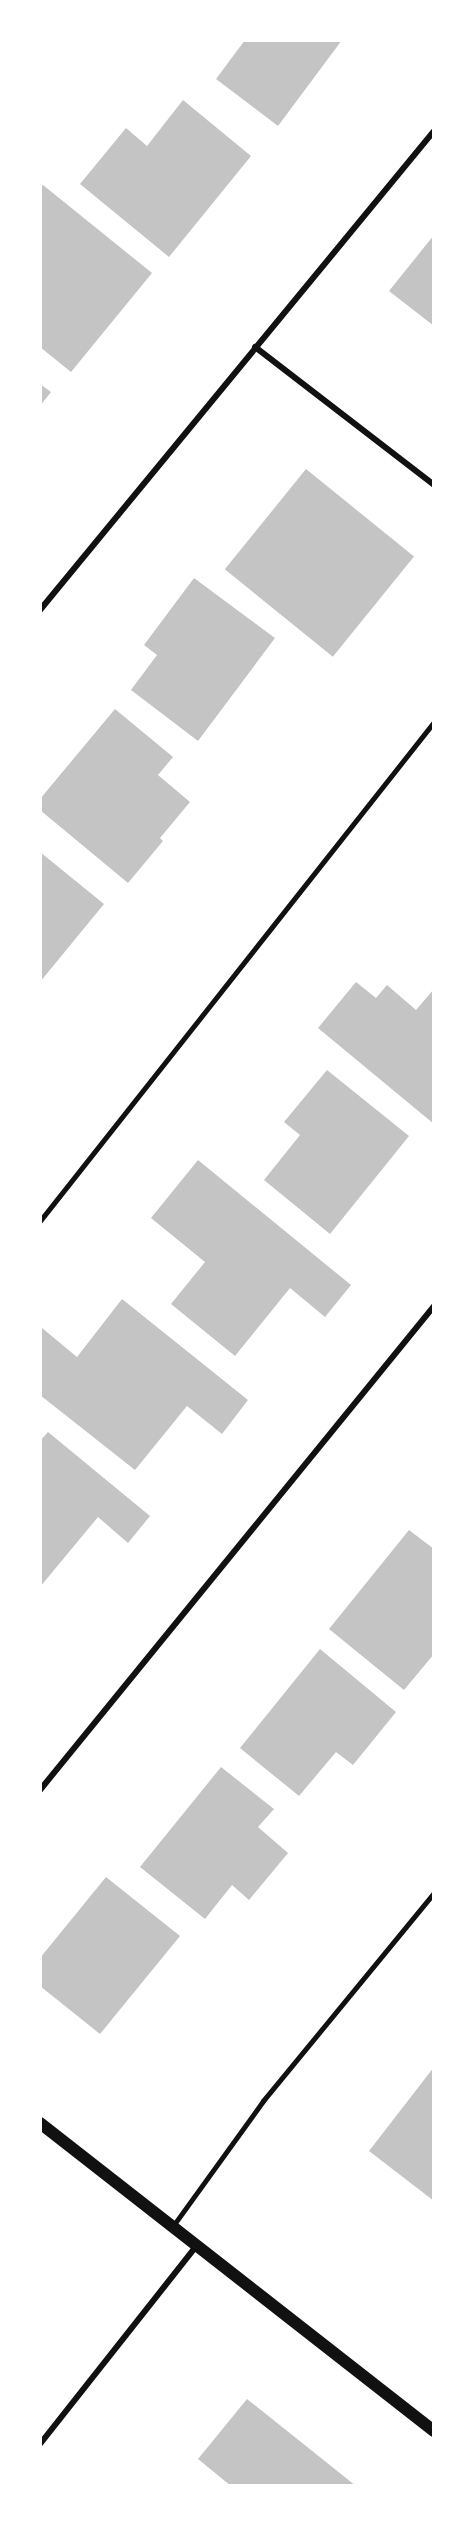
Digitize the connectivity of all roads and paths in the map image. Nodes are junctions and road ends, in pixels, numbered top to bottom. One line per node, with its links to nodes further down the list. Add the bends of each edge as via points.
1 (434, 131): 2 (street)
2 (255, 347): 3 (street); 4 (street)
3 (434, 485)
4 (40, 610)
5 (434, 722): 6 (lane)
6 (40, 1221)
7 (434, 1306): 8 (street)
8 (40, 1790)
9 (434, 1893): 11 (lane, via 263,2101)
10 (40, 2123): 11 (main road)
11 (173, 2226): 12 (main road)
12 (197, 2245): 13 (main road); 14 (street)
13 (434, 2432)
14 (40, 2444)

